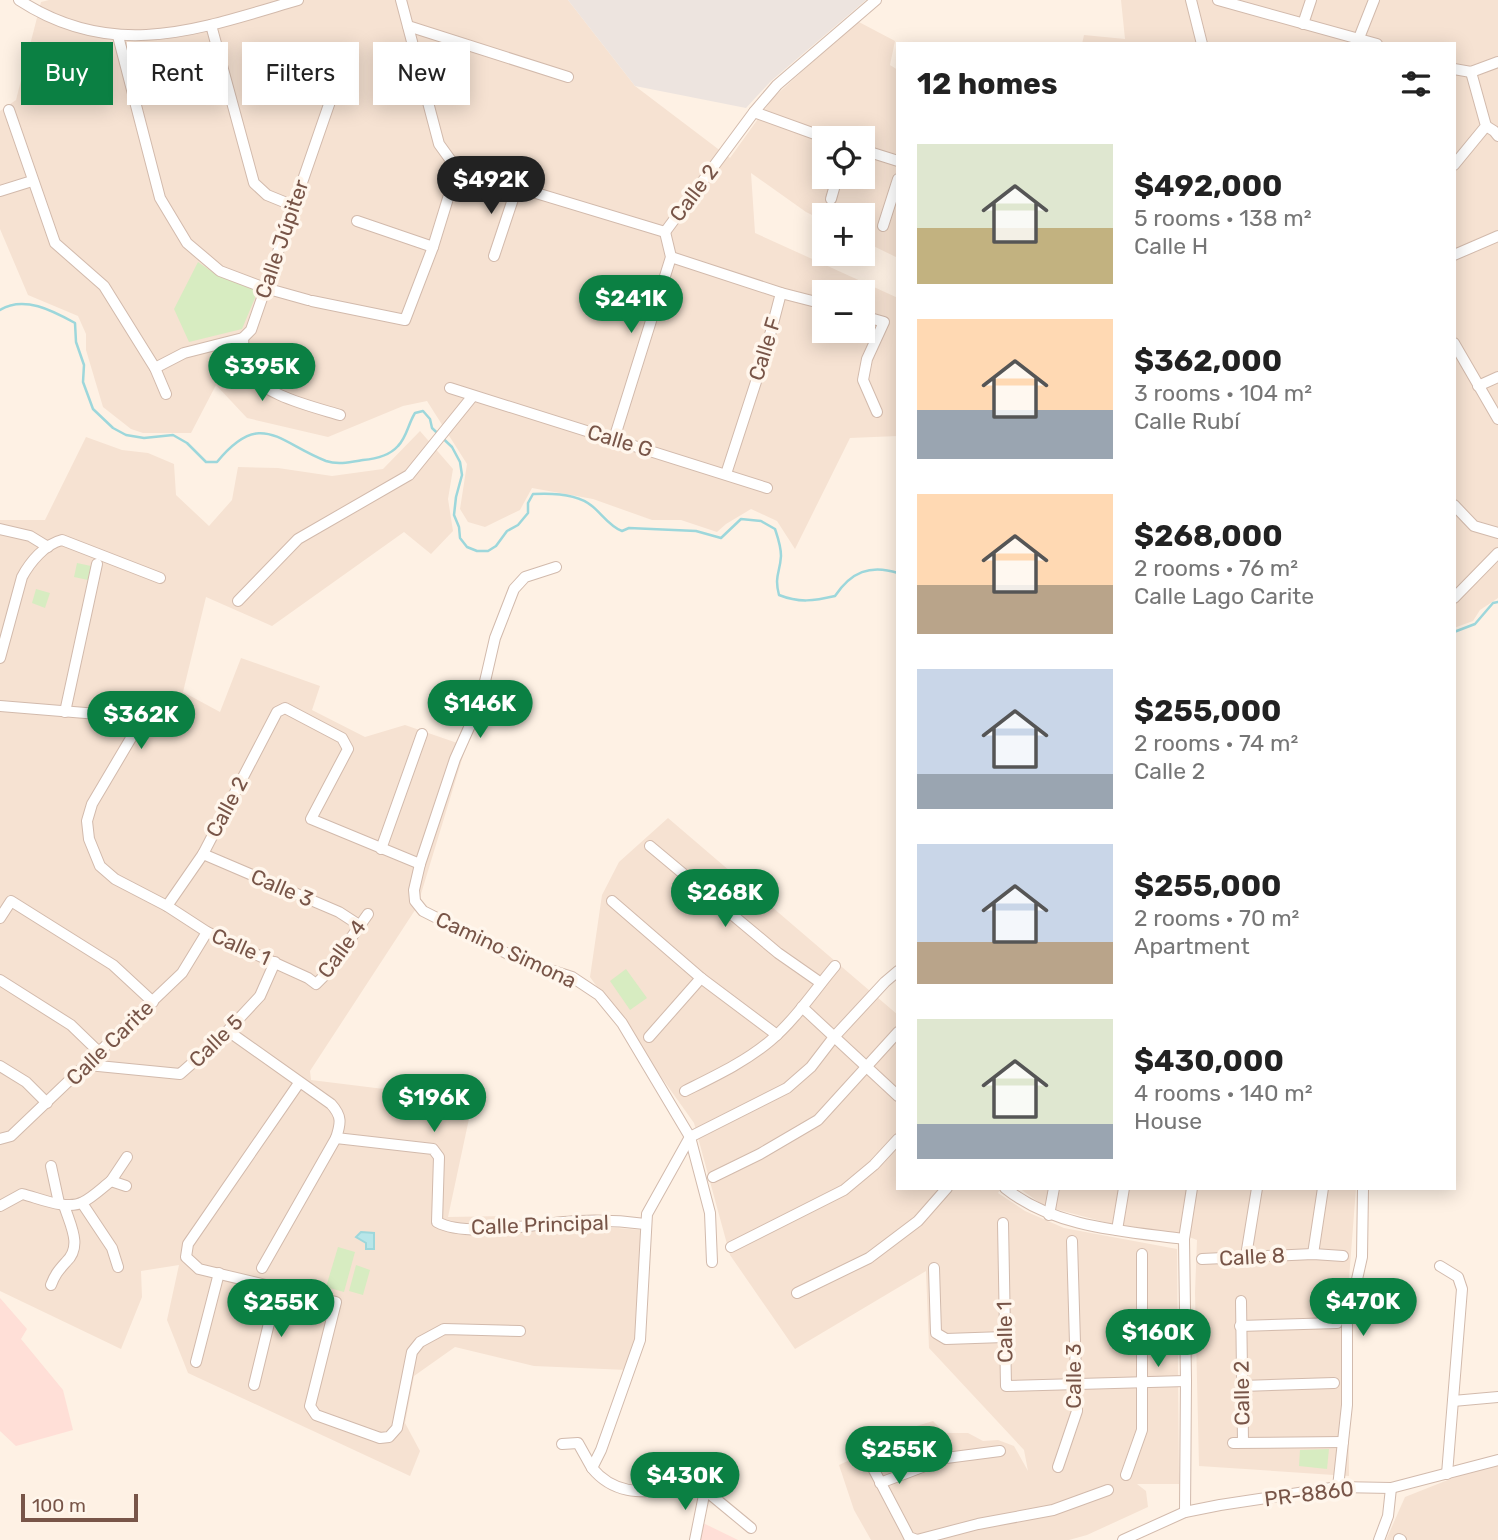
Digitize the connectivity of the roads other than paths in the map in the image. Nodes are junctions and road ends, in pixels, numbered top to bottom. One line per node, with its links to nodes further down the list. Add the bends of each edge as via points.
1 (19, 0): 12 (street, via 73,27)
2 (298, 0): 10 (street)
3 (401, 0): 11 (street)
4 (876, 0): 22 (street, Calle 2, via 777,85)
5 (1191, 0): 14 (street)
6 (1218, 0): 9 (street)
7 (1311, 0): 9 (street)
8 (1374, 0): 13 (street)
9 (1303, 24): 13 (street)
10 (211, 25): 12 (street, via 165,35); 36 (street, via 254,183 267,195)
11 (408, 26): 19 (street); 29 (street, via 439,144)
12 (118, 36): 45 (street, via 160,198 187,243 220,271)
13 (1359, 38): 15 (street)
14 (1202, 42)
15 (1371, 42)
16 (1498, 62): 18 (street)
17 (1456, 69): 18 (street)
18 (1471, 72): 23 (street)
19 (568, 77)
20 (329, 105): 36 (street, Calle Júpiter)
21 (9, 110): 30 (street)
22 (754, 112): 24 (street); 39 (street, Calle 2)
23 (1486, 126): 25 (street); 28 (street)
24 (812, 133)
25 (1498, 136)
26 (875, 153): 27 (street)
27 (896, 159)
28 (1456, 163)
29 (457, 169): 32 (street, Calle 2); 41 (street)
30 (33, 181): 34 (street); 53 (street, via 55,243 104,286)
31 (896, 186): 38 (street)
32 (517, 187): 39 (street, Calle 2); 43 (street)
33 (834, 189): 35 (street)
34 (0, 191)
35 (831, 199)
36 (294, 206): 45 (street, Calle Júpiter)
37 (357, 221): 41 (street)
38 (883, 226)
39 (665, 232): 44 (street)
40 (1498, 236): 42 (street)
41 (433, 247): 45 (street, via 405,320)
42 (1456, 255)
43 (494, 256)
44 (671, 257): 46 (street, Calle F); 62 (street)
45 (265, 288): 49 (street, Calle Júpiter, via 251,330)
46 (781, 293): 47 (street); 63 (street, Calle F)
47 (812, 300)
48 (875, 319): 50 (street, via 884,322)
49 (243, 338): 53 (street, via 184,353); 60 (street, via 245,366 262,385)
50 (875, 342)
51 (874, 343): 59 (street, via 863,380)
52 (1456, 347): 55 (street)
53 (155, 368): 57 (street)
54 (1498, 377): 55 (street)
55 (1478, 386): 61 (street)
56 (450, 388): 58 (street, Calle G)
57 (166, 394)
58 (472, 397): 62 (street, Calle G); 74 (street, via 409,475 298,539)
59 (877, 412)
60 (340, 415)
61 (1498, 418)
62 (614, 439): 63 (street, Calle G)
63 (726, 474): 64 (street, Calle G)
64 (767, 488)
65 (1458, 518): 67 (street)
66 (0, 528): 68 (street, via 30,536)
67 (1498, 533)
68 (48, 547): 72 (street, via 61,540); 75 (street, via 22,577)
69 (1498, 553): 73 (street)
70 (97, 564): 77 (street)
71 (556, 567): 82 (street, Camino Simona, via 525,577 514,589 495,638 480,703 455,759)
72 (160, 578)
73 (1456, 596)
74 (238, 601)
75 (0, 658)
76 (0, 706): 77 (street)
77 (65, 712): 84 (street, Calle 1, via 122,716 134,723 134,733 92,804 87,821 89,839 100,866)
78 (422, 734): 80 (street)
79 (650, 846): 94 (street)
80 (381, 849): 81 (street, Calle 2, via 311,819 348,749 342,738 285,708 277,712); 82 (street)
81 (203, 854): 84 (street, Calle 2); 87 (street, Calle 3, via 339,912)
82 (420, 864): 111 (street, Camino Simona, via 414,890 423,911 522,961 572,977 599,995 622,1023)
83 (612, 901): 92 (street)
84 (167, 906): 88 (street, Calle 1)
85 (368, 914): 87 (street, Calle 4)
86 (0, 918): 96 (street, via 11,901 113,965)
87 (359, 925): 95 (street, Calle 4)
88 (207, 932): 89 (street, Calle 1); 96 (street, Calle Carite, via 182,973)
89 (275, 962): 95 (street, Calle 1); 98 (street, Calle 5, via 260,996)
90 (835, 967): 94 (street)
91 (896, 973): 102 (street)
92 (701, 978): 100 (street); 101 (street)
93 (0, 980): 103 (street, via 71,1025)
94 (821, 983): 97 (street)
95 (316, 984)
96 (153, 1002): 103 (street, Calle Carite)
97 (802, 1007): 100 (street); 102 (street)
98 (228, 1031): 104 (street, Calle 5, via 180,1074); 107 (street)
99 (896, 1034): 106 (street)
100 (777, 1035): 108 (street, via 745,1060)
101 (649, 1037)
102 (834, 1037): 106 (street); 111 (street, via 787,1088)
103 (100, 1054): 104 (street, Calle Carite)
104 (88, 1065): 110 (street, Calle Carite)
105 (0, 1066): 110 (street, via 26,1082)
106 (867, 1069): 109 (street); 117 (street, via 818,1120)
107 (299, 1083): 112 (street, via 339,1112); 148 (street, via 188,1244 186,1257 199,1269)
108 (685, 1091)
109 (896, 1094)
110 (47, 1103): 113 (street, Calle Carite, via 12,1136)
111 (690, 1137): 133 (street, via 650,1206); 143 (street, Camino Simona, via 710,1213)
112 (336, 1138): 133 (street, Calle Principal, via 433,1149 439,1157 437,1222 446,1227 493,1229 578,1221); 146 (street)
113 (0, 1139)
114 (896, 1141): 137 (street, via 844,1190)
115 (127, 1157): 118 (street)
116 (51, 1166): 129 (street)
117 (713, 1177)
118 (111, 1181): 119 (street); 128 (street)
119 (126, 1186)
120 (945, 1190): 151 (street, via 918,1222 869,1258)
121 (1008, 1190): 131 (street)
122 (1054, 1190): 131 (street)
123 (1124, 1190): 134 (street)
124 (1192, 1190): 135 (street)
125 (1257, 1190): 140 (street)
126 (1323, 1190): 139 (street)
127 (1363, 1190): 166 (street, via 1362,1257 1347,1324)
128 (82, 1203): 129 (street); 145 (street, via 112,1248)
129 (61, 1204): 130 (street, via 22,1194); 149 (street, via 76,1244)
130 (0, 1206)
131 (1049, 1215): 134 (street)
132 (1003, 1223): 156 (street, Calle 1)
133 (645, 1224): 172 (street, via 640,1340)
134 (1117, 1230): 135 (street)
135 (1184, 1239): 158 (street)
136 (1072, 1241): 162 (street, Calle 3)
137 (731, 1247)
138 (1142, 1254): 159 (street)
139 (1313, 1254): 140 (street, Calle 8); 141 (street, Calle 8)
140 (1246, 1256): 142 (street, Calle 8)
141 (1343, 1256)
142 (1202, 1259)
143 (712, 1262)
144 (1440, 1266): 165 (street, via 1458,1277 1462,1289)
145 (118, 1267)
146 (262, 1268)
147 (934, 1268): 156 (street, via 936,1333 946,1339)
148 (219, 1273): 150 (street); 157 (street)
149 (51, 1285)
150 (278, 1286): 155 (street, via 336,1302 311,1410 380,1438 389,1437 397,1428 412,1352 421,1342 444,1329); 161 (street)
151 (797, 1293)
152 (1241, 1301): 154 (street, Calle 2)
153 (1337, 1323): 154 (street)
154 (1240, 1326): 163 (street, Calle 2)
155 (520, 1331)
156 (1004, 1337): 162 (street, Calle 1, via 1006,1386)
157 (196, 1362)
158 (1186, 1381): 159 (street, Calle 1); 180 (street)
159 (1143, 1382): 162 (street, Calle 1); 174 (street, via 1142,1430)
160 (1334, 1383): 163 (street)
161 (254, 1385)
162 (1075, 1385): 171 (street, Calle 3, via 1077,1411)
163 (1242, 1385): 166 (street, Calle 2, via 1238,1442)
164 (1498, 1397): 165 (street)
165 (1453, 1401): 173 (street)
166 (1343, 1442): 176 (street)
167 (562, 1444): 172 (street, via 578,1443)
168 (864, 1451): 175 (street)
169 (1000, 1451): 175 (street, via 946,1458)
170 (1498, 1460): 173 (street, PR-8860 / PR-8860)
171 (1058, 1467)
172 (592, 1468): 178 (street, via 614,1486 628,1489 651,1493 684,1487)
173 (1447, 1474): 177 (street, PR-8860 / PR-8860)
174 (1126, 1475)
175 (880, 1483): 184 (street, via 909,1537)
176 (1338, 1487): 177 (street, PR-8860 / PR-8860); 180 (street, PR-8860 / PR-8860)
177 (1391, 1488): 187 (street)
178 (705, 1490): 181 (street); 183 (street)
179 (1108, 1490): 182 (street, via 1053,1510)
180 (1185, 1512): 186 (street, PR-8860 / PR-8860)
181 (751, 1528)
182 (956, 1529): 184 (street); 185 (street)
183 (695, 1540)
184 (917, 1540)
185 (958, 1540)
186 (1123, 1540)
187 (1379, 1540)

